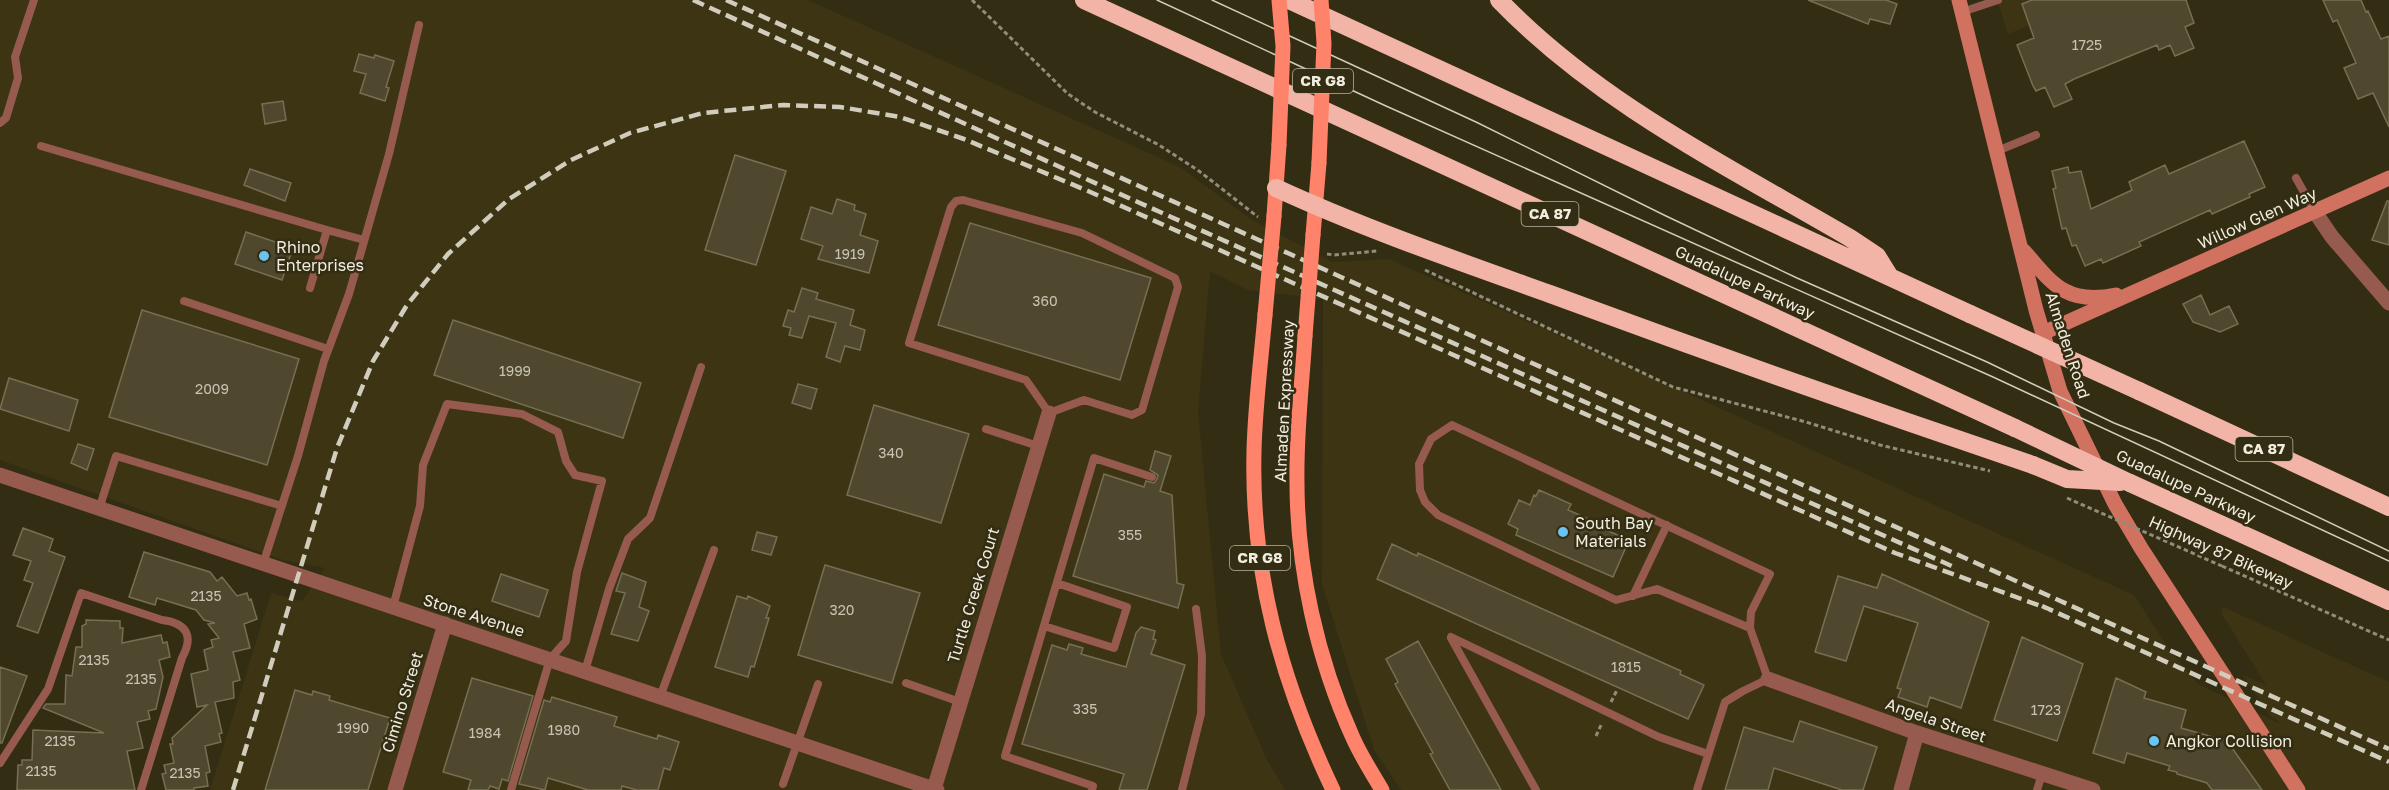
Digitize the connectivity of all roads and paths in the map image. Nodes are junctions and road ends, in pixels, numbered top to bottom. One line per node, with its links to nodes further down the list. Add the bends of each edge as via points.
1 (34, 0): 10 (lane, via 15,57 18,78 6,118)
2 (1084, 0): 35 (highway, Guadalupe Parkway / CA 87, bridge)
3 (1280, 0): 16 (main road, Almaden Expressway / CR G8, bridge, via 1283,46)
4 (1289, 0): 22 (highway, CA 87)
5 (1321, 0): 17 (main road, Almaden Expressway / CR G8, bridge, via 1324,43)
6 (1499, 0): 22 (highway, via 1615,98 1850,238 1877,256)
7 (1998, 0): 8 (lane)
8 (1960, 6): 13 (street, Almaden Road)
9 (419, 25): 20 (lane)
10 (0, 123)
11 (2036, 135): 13 (lane)
12 (41, 146): 19 (lane)
13 (1997, 151): 21 (street, Almaden Road)
14 (2296, 178): 18 (lane)
15 (2389, 178): 18 (street, Willow Glen Way)
16 (1275, 188): 17 (highway); 75 (main road, Almaden Expressway / CR G8, bridge, via 1254,452 1259,548 1281,662 1298,711)
17 (1316, 207): 35 (highway, bridge, via 1757,370 2067,479); 76 (main road, Almaden Expressway / CR G8, bridge, via 1296,481 1302,553 1311,614 1329,673 1353,738)
18 (2315, 212): 24 (street, Willow Glen Way); 26 (street)
19 (327, 230): 20 (lane); 23 (lane)
20 (364, 240): 28 (lane)
21 (2021, 248): 24 (street, Willow Glen Way, via 2046,278 2065,293 2087,298); 27 (street, Almaden Road)
22 (1890, 277): 38 (highway, CA 87, bridge)
23 (310, 288)
24 (2139, 289): 27 (street, Willow Glen Way)
25 (184, 301): 28 (lane)
26 (2389, 303)
27 (2043, 333): 82 (street, Almaden Road, via 2060,391 2115,504)
28 (328, 350): 37 (lane)
29 (701, 367): 53 (lane, via 650,518 628,539)
30 (1049, 413): 30 (lane, via 1026,380 909,343 956,201 1082,233 1175,278 1178,287 1142,411 1132,415 1084,400); 32 (street, Turtle Creek Court)
31 (986, 429): 32 (lane)
32 (1038, 446): 59 (street, Turtle Creek Court)
33 (0, 476): 39 (street, Stone Avenue)
34 (1152, 477): 43 (lane, via 1094,458)
35 (2130, 483): 45 (highway, Guadalupe Parkway / CA 87)
36 (2064, 497): 51 (path, Highway 87 Bikeway, bridge)
37 (282, 506): 39 (lane, via 116,456); 42 (lane)
38 (2389, 507)
39 (99, 509): 42 (street, Stone Avenue)
40 (1667, 525): 44 (lane); 44 (lane, via 1452,425 1431,439 1419,464 1418,478 1425,502 1438,515 1616,600); 50 (lane, via 1770,574 1751,612)
41 (714, 550): 58 (lane)
42 (263, 564): 46 (street, Stone Avenue)
43 (1057, 583): 49 (lane); 49 (lane, via 1127,607 1114,648)
44 (1633, 596): 50 (lane, via 1657,589)
45 (2389, 601)
46 (393, 607): 48 (street, Stone Avenue); 52 (lane, via 420,506 423,465 447,404 522,414 558,432 575,475 602,481 577,572 566,641)
47 (1196, 609): 74 (lane, via 1202,656 1201,714)
48 (445, 624): 52 (street, Stone Avenue); 70 (street, Cimino Street)
49 (1044, 626): 73 (lane, via 1005,756 1093,786)
50 (1750, 628): 54 (lane)
51 (2389, 640)
52 (550, 659): 53 (street, Stone Avenue); 71 (lane)
53 (585, 671): 58 (street, Stone Avenue)
54 (1768, 679): 62 (street, Angela Street); 65 (lane, via 1725,702)
55 (906, 683): 59 (lane)
56 (818, 684): 64 (lane)
57 (1617, 690): 60 (path)
58 (660, 697): 64 (street, Stone Avenue)
59 (960, 702): 72 (street, Turtle Creek Court)
60 (1611, 704)
61 (1602, 723): 63 (path)
62 (1917, 734): 67 (street, Angela Street); 79 (street)
63 (1596, 736)
64 (796, 742): 68 (lane); 72 (street, Stone Avenue)
65 (1708, 754): 77 (lane, via 1659,737 1450,637); 78 (lane)
66 (0, 763): 69 (lane, via 48,689 81,593 176,622 186,631 189,645)
67 (2042, 774): 80 (lane); 81 (street, Angela Street)
68 (783, 784)
69 (141, 790)
70 (395, 790)
71 (511, 790)
72 (935, 790)
73 (1092, 790)
74 (1182, 790)
75 (1334, 790)
76 (1382, 790)
77 (1536, 790)
78 (1697, 790)
79 (1901, 790)
80 (2037, 790)
81 (2093, 790)
82 (2298, 790)

